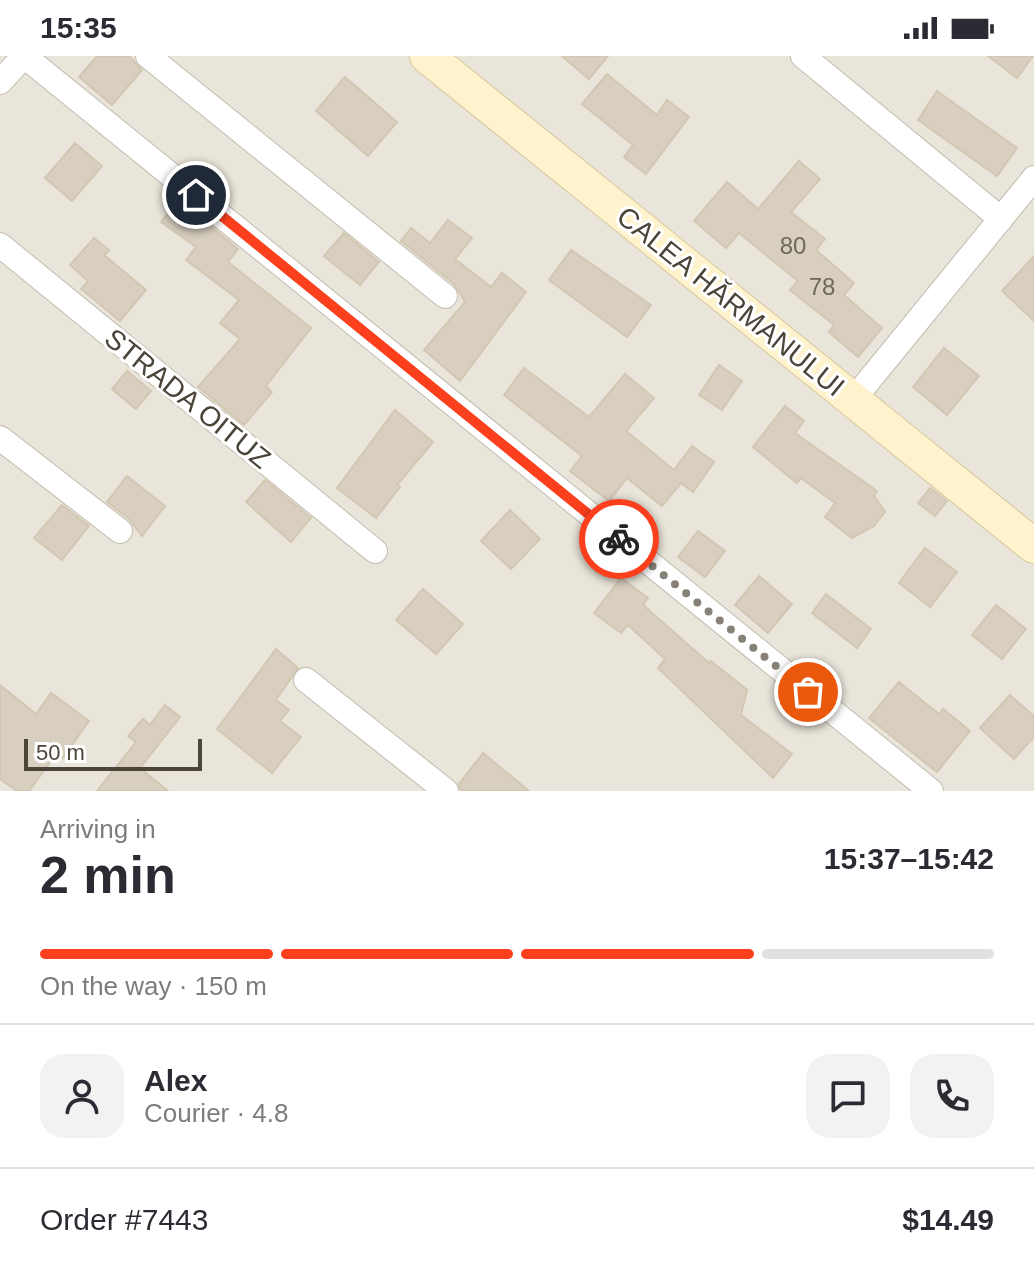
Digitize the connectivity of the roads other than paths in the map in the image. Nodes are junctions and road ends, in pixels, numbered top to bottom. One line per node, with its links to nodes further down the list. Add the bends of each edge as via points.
1 (24, 56): 5 (street); 17 (street)
2 (148, 56): 9 (street)
3 (427, 56): 10 (street, CALEA HĂRMANULUI)
4 (803, 56): 7 (street)
5 (0, 82)
6 (1034, 178): 7 (street)
7 (1001, 219): 10 (street)
8 (0, 245): 14 (street, STRADA OITUZ)
9 (445, 296)
10 (853, 400): 13 (street, CALEA HĂRMANULUI)
11 (0, 438): 12 (street)
12 (120, 531)
13 (1031, 538)
14 (375, 551)
15 (306, 680): 16 (street)
16 (446, 791)
17 (931, 791)

